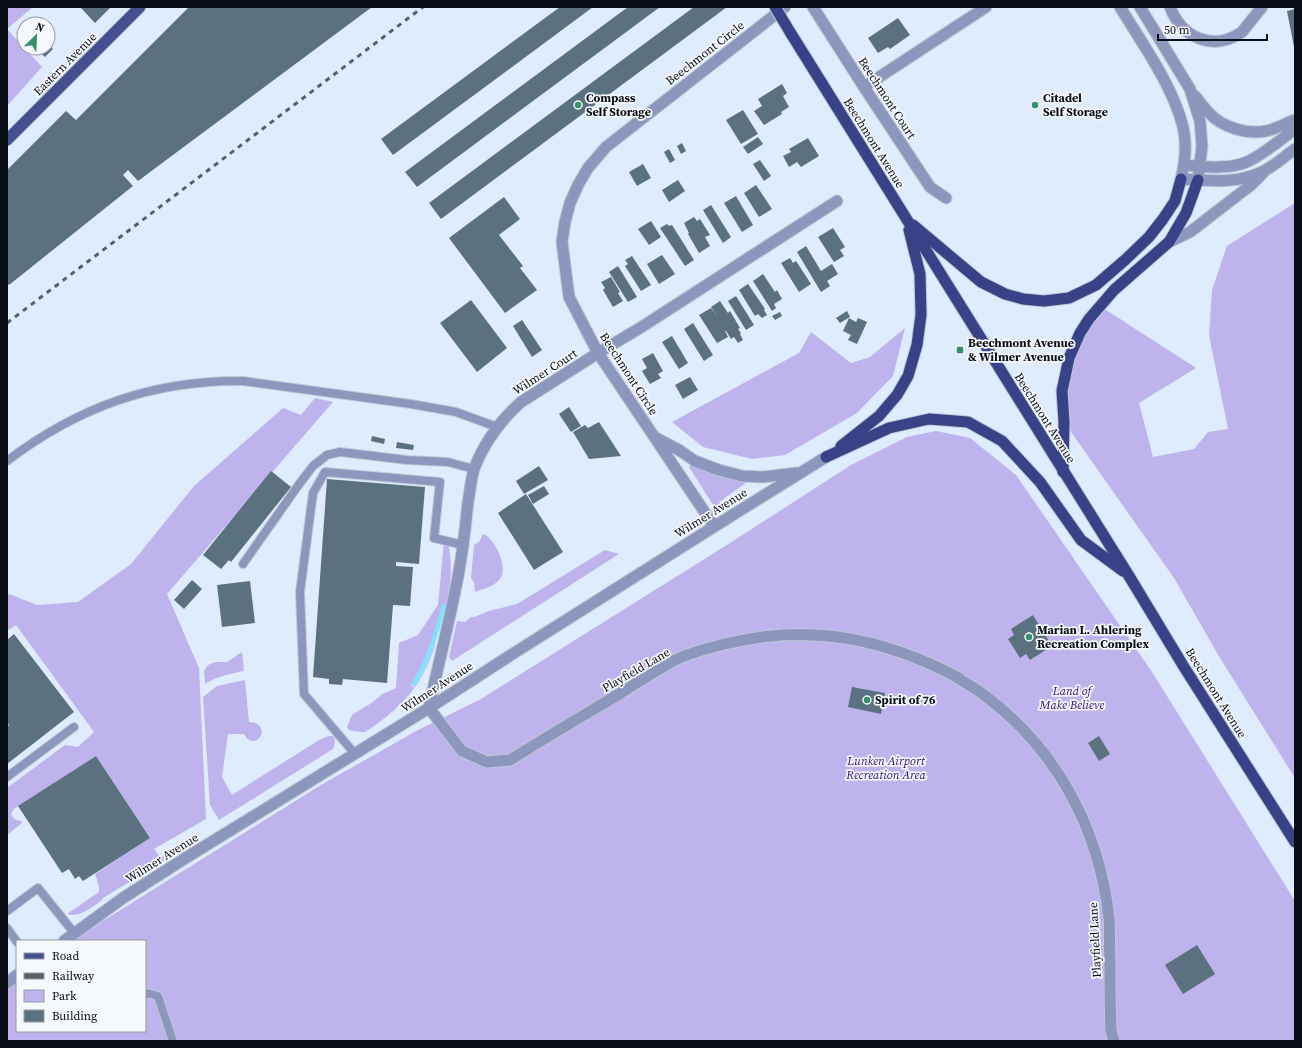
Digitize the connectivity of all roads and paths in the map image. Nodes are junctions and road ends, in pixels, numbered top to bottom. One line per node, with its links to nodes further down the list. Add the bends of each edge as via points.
1 (140, 7): 14 (main road, Eastern Avenue)
2 (774, 7): 23 (highway, Beechmont Avenue, bridge)
3 (785, 7): 25 (street, Beechmont Circle, via 611,142 588,168 578,185 566,216 562,242 569,298)
4 (813, 7): 10 (street, Beechmont Court)
5 (986, 7): 10 (street)
6 (1120, 7): 16 (street, via 1172,98 1183,128)
7 (1140, 7): 11 (street)
8 (1170, 7): 9 (street, via 1182,28 1198,38 1212,41 1238,35)
9 (1262, 7)
10 (864, 87): 21 (street, Beechmont Court, via 930,187)
11 (1190, 89): 12 (street, via 1209,114 1220,122 1242,131 1268,131); 17 (street, via 1200,121)
12 (1295, 120)
13 (1295, 129): 17 (street, via 1248,162 1233,166)
14 (7, 140)
15 (1295, 149): 18 (street)
16 (1184, 165): 17 (street); 19 (street)
17 (1201, 167): 20 (street)
18 (1264, 171): 20 (street, via 1240,179); 24 (street, via 1251,185 1190,232)
19 (1181, 179): 20 (street); 23 (highway, via 1175,200 1149,237 1096,285 1068,298 1044,301 1004,294 981,282)
20 (1198, 180): 24 (highway, via 1186,213)
21 (946, 198)
22 (837, 201): 25 (street, Wilmer Court)
23 (905, 218): 28 (highway, via 920,274 921,315 917,345 908,376 897,395 879,416); 31 (highway, Beechmont Avenue)
24 (1169, 242): 31 (highway, via 1114,290 1080,333 1069,358 1062,390)
25 (598, 353): 26 (street, Wilmer Court, via 521,402); 27 (street, Beechmont Circle)
26 (497, 428): 29 (lane, via 456,412 411,404 243,381 219,381 178,385 133,395 96,408 33,441); 30 (street, Wilmer Court)
27 (655, 438): 32 (street, via 695,461 742,476 763,477); 33 (street, Beechmont Circle)
28 (826, 457): 32 (street, Wilmer Avenue); 36 (highway, via 889,428 929,419 968,422 1002,441 1040,482 1081,540)
29 (7, 461)
30 (474, 469): 34 (street, Wilmer Court); 35 (lane, via 448,462 340,452 327,455 313,466)
31 (1063, 472): 36 (highway, Beechmont Avenue)
32 (800, 473): 33 (street, Wilmer Avenue)
33 (714, 526): 37 (street, Wilmer Avenue)
34 (463, 545): 37 (street, Wilmer Court, via 452,611 438,663); 39 (lane, via 434,538 440,482 325,472 313,493 300,592 304,694)
35 (243, 564)
36 (1129, 576): 41 (highway, Beechmont Avenue)
37 (430, 708): 39 (street, Wilmer Avenue); 51 (street, Playfield Lane, via 462,751 488,762 510,760 674,661 711,647 740,640 809,634 838,637 877,644 933,664 984,694 1028,734 1047,756 1081,814 1099,862 1105,891 1109,920 1111,1031)
38 (74, 727): 40 (lane)
39 (355, 754): 44 (street, Wilmer Avenue, via 123,898)
40 (7, 777)
41 (1295, 842)
42 (7, 911): 44 (lane, via 38,888)
43 (7, 928): 46 (lane)
44 (74, 934): 45 (street, Wilmer Avenue)
45 (65, 940)
46 (16, 941)
47 (16, 976): 48 (street)
48 (7, 983)
49 (146, 994): 50 (lane, via 158,996)
50 (173, 1041)
51 (1114, 1041)

